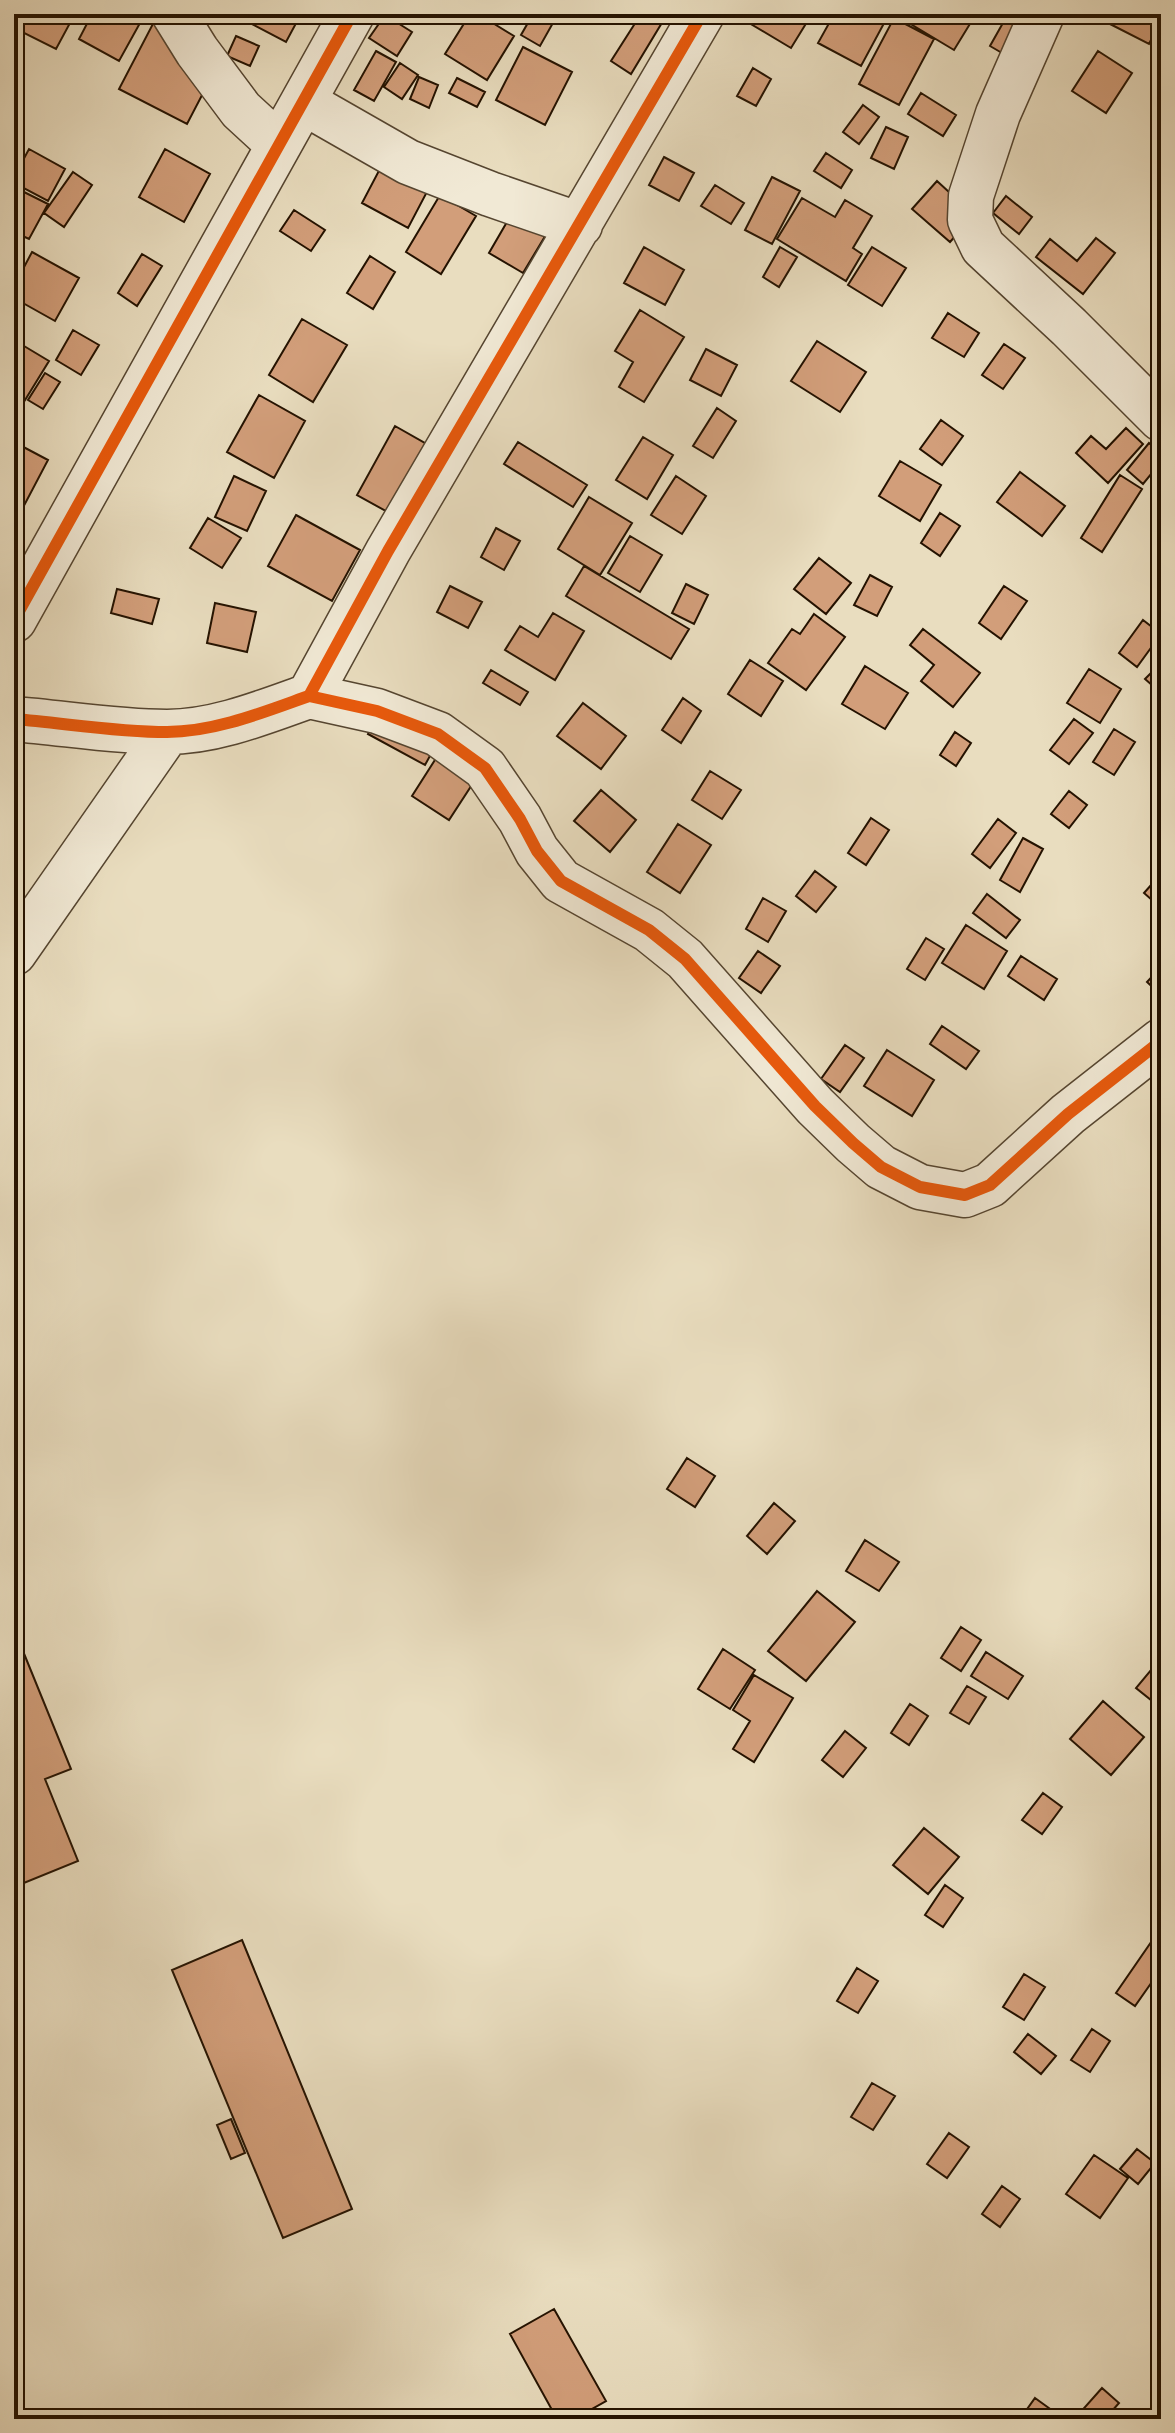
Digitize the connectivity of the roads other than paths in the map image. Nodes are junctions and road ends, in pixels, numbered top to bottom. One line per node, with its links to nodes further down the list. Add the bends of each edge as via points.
1 (174, 14): 6 (street, via 241,110)
2 (352, 14): 5 (street)
3 (702, 14): 7 (street)
4 (1042, 14): 8 (street, via 998,114 971,196 970,220 983,247)
5 (303, 102): 6 (street); 7 (street, via 408,162)
6 (279, 145): 9 (street)
7 (580, 225): 10 (street)
8 (1161, 419)
9 (14, 620)
10 (309, 696): 12 (street, via 254,715); 14 (street, via 377,711 438,734 485,768 561,881 649,930 685,959 815,1106 881,1167 920,1187 965,1195 990,1185 1068,1114)
11 (14, 719): 12 (street)
12 (168, 732): 13 (street)
13 (14, 953)
14 (1161, 1041)

